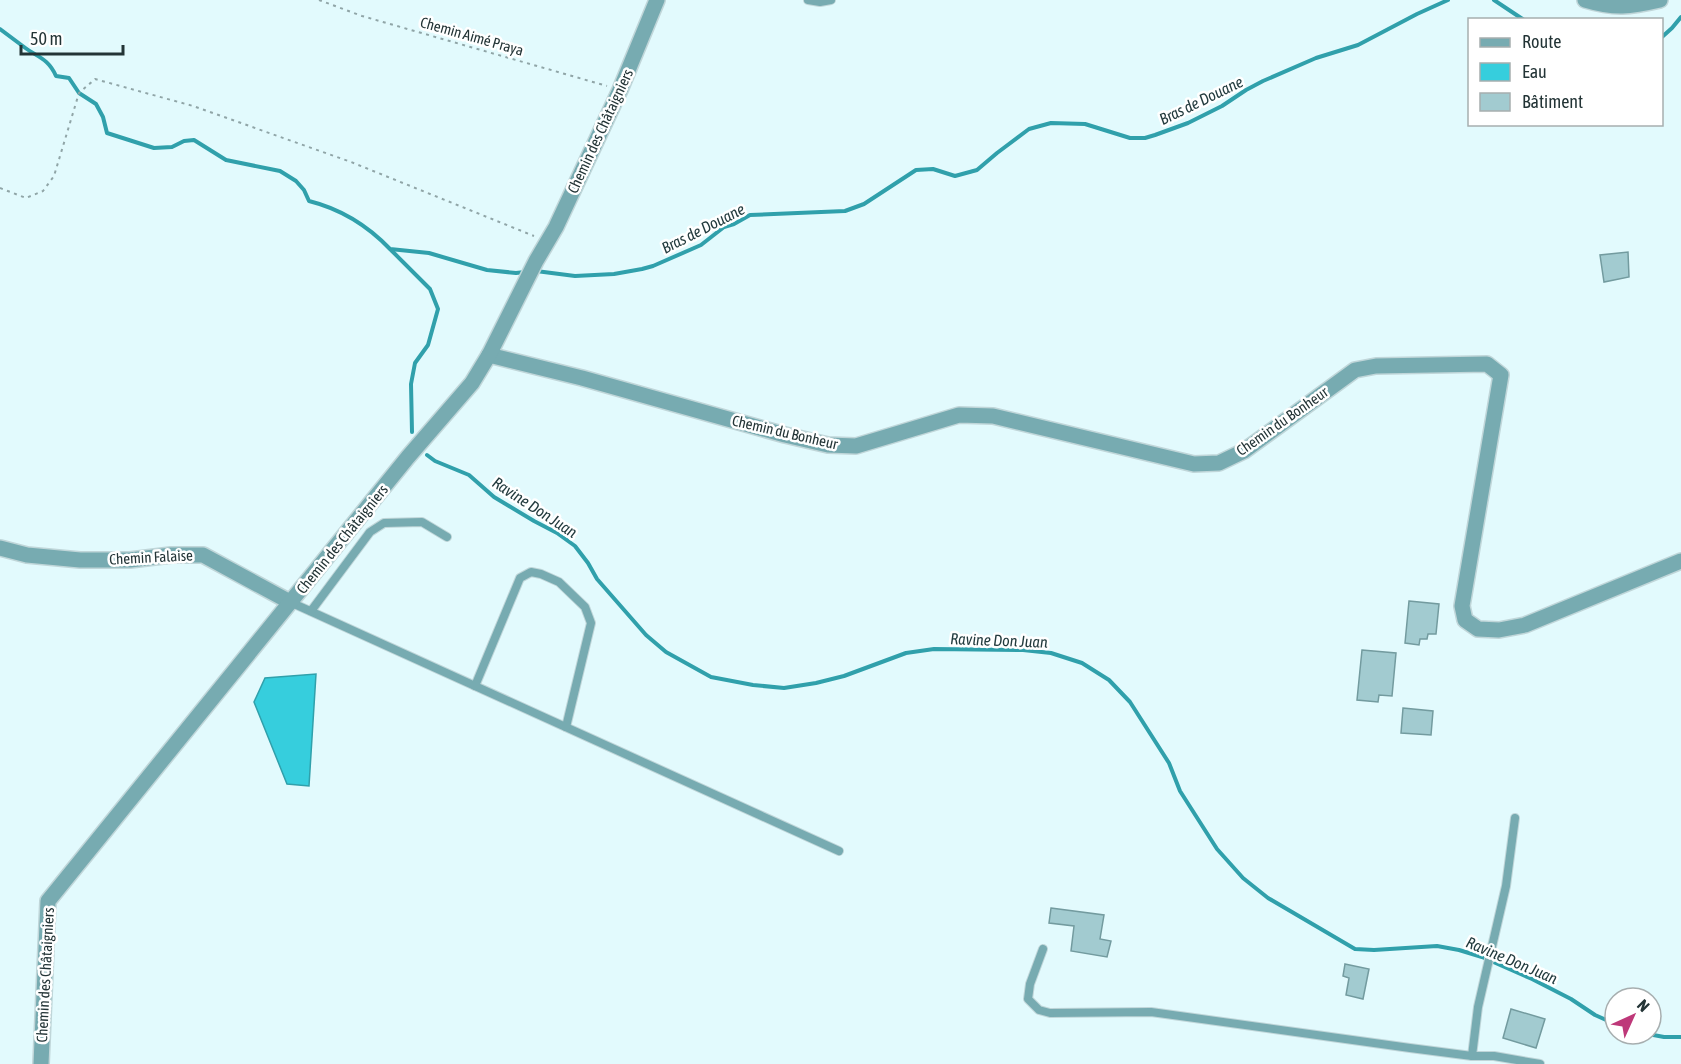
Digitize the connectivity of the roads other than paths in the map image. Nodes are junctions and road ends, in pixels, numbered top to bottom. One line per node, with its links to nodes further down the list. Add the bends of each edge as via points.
1 (657, 0): 6 (street, Chemin des Châtaigniers, via 556,227)
2 (808, 0): 3 (lane)
3 (831, 0)
4 (1585, 0): 5 (street, via 1605,6 1634,6)
5 (1660, 0)
6 (489, 355): 9 (street, Chemin du Bonheur, via 828,445 856,446 959,415 993,417 1194,464 1219,464 1244,450 1355,370 1487,364 1501,375 1462,606 1465,620 1478,629 1525,625); 10 (street, Chemin des Châtaigniers, via 472,383)
7 (447, 537): 11 (lane, via 422,522 380,525 370,532)
8 (0, 548): 10 (street, Chemin Falaise, via 80,560 203,555)
9 (1681, 561)
10 (290, 602): 11 (lane); 18 (street, Chemin des Châtaigniers, via 48,901)
11 (310, 611): 12 (lane)
12 (475, 686): 13 (lane); 13 (lane, via 520,578 531,572 559,582 585,607 591,623)
13 (566, 727): 15 (lane)
14 (1515, 819): 17 (lane, via 1506,886 1478,1007)
15 (839, 851)
16 (1043, 948): 17 (lane, via 1028,999 1039,1010 1050,1013 1151,1012)
17 (1472, 1056): 19 (lane)
18 (41, 1064)
19 (1540, 1064)

